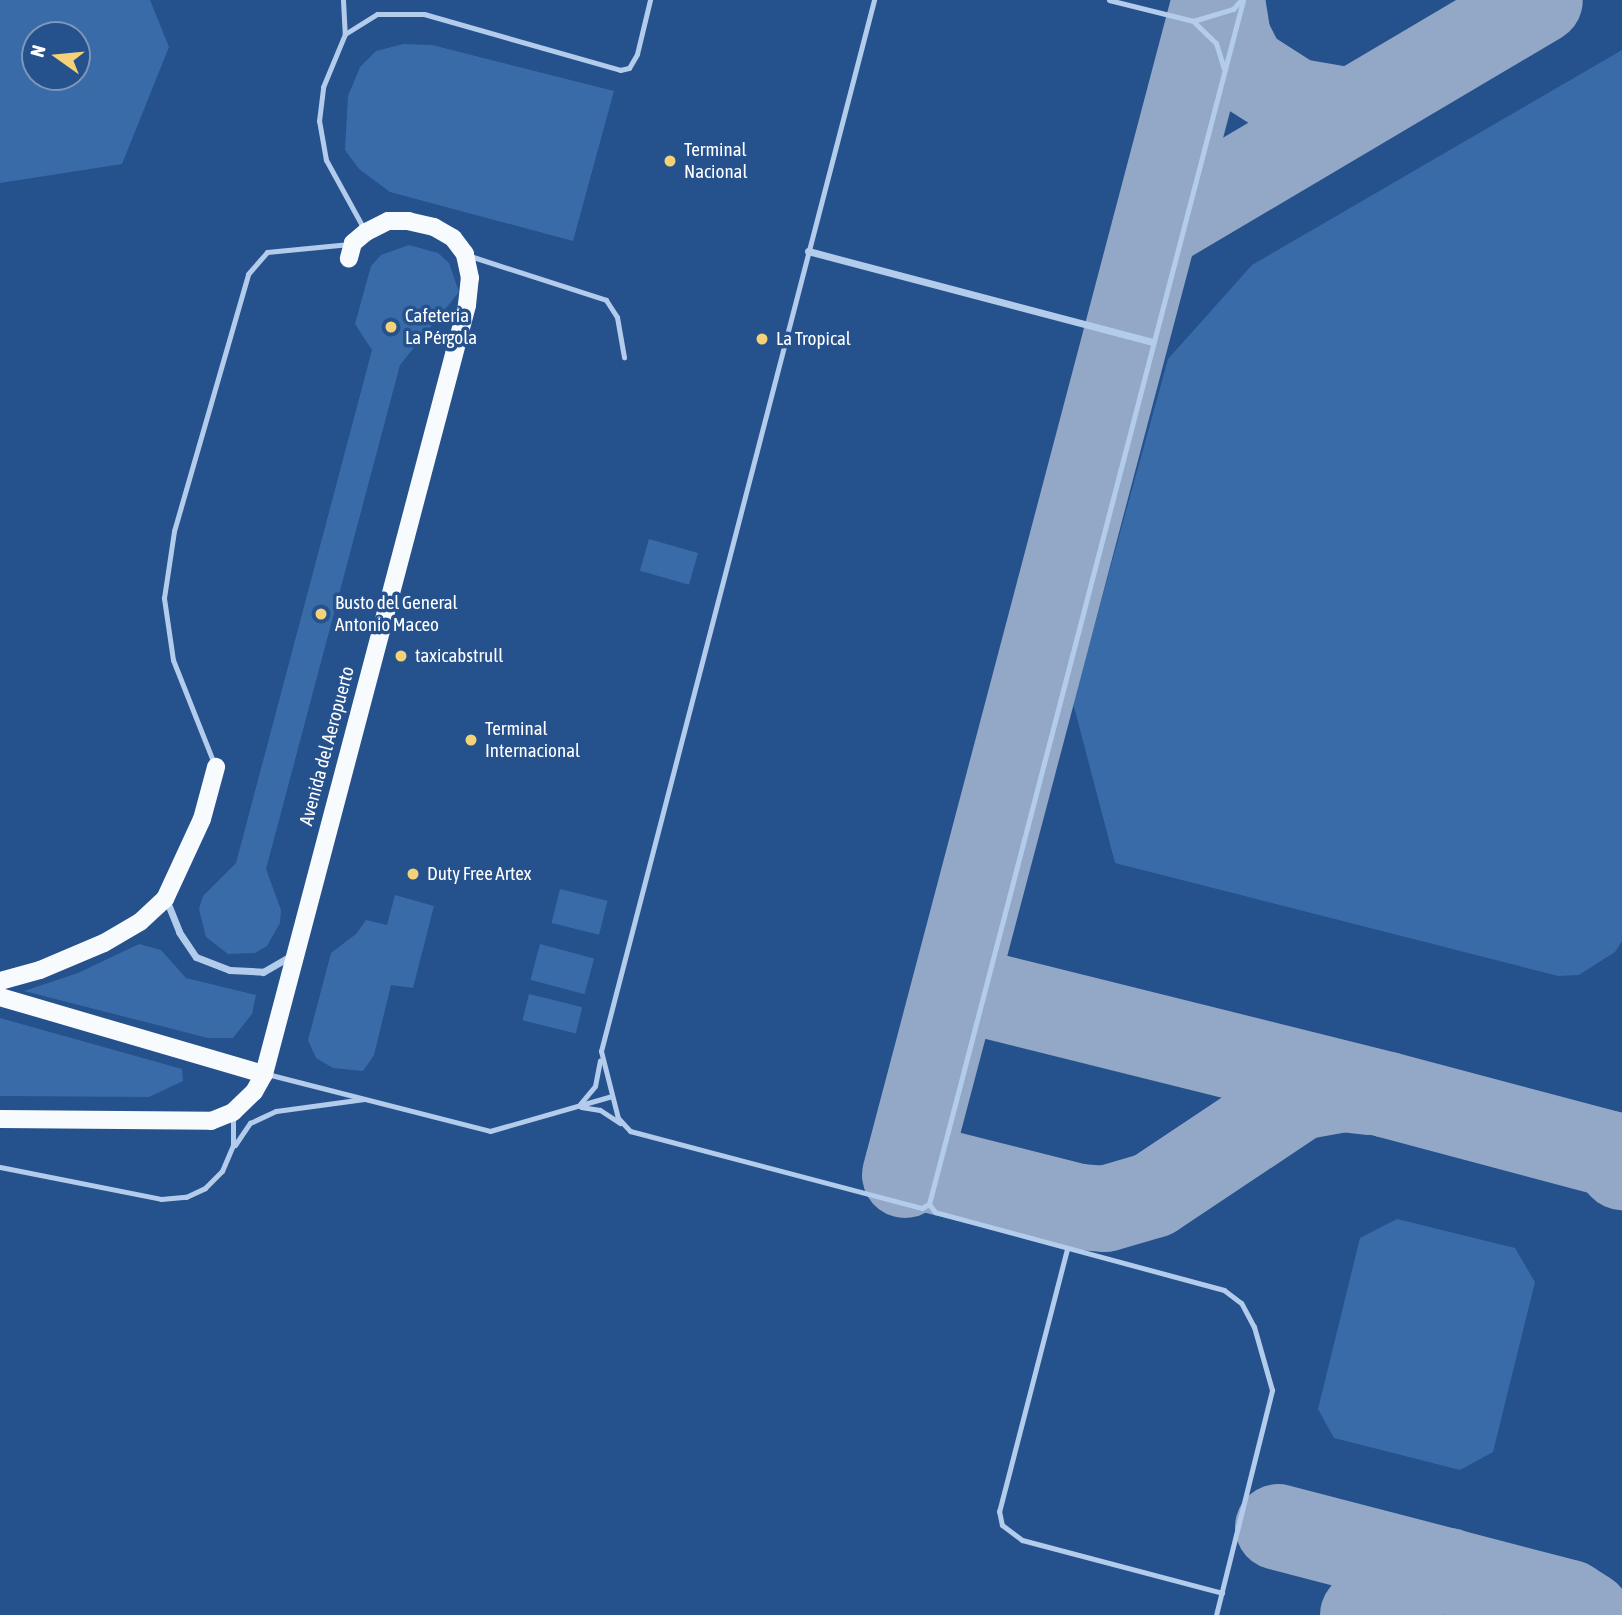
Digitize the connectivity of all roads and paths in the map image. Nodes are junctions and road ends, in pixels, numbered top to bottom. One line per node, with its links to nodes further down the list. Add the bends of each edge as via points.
1 (343, 0): 7 (lane)
2 (650, 0): 7 (lane, via 637,54 629,68 620,71 424,15 377,14)
3 (874, 0): 10 (lane)
4 (1109, 0): 6 (lane)
5 (1242, 0): 6 (lane, via 1233,9); 8 (lane)
6 (1193, 21): 8 (lane, via 1216,43)
7 (345, 34): 9 (lane, via 323,87 320,121 326,160)
8 (1225, 72): 12 (lane)
9 (356, 244): 11 (main road, via 388,221 409,221 435,227 453,238); 14 (lane, via 267,252 248,274 174,531 164,598 173,660)
10 (808, 251): 12 (street); 19 (lane, via 603,1028)
11 (465, 254): 13 (lane, via 606,300 617,317); 16 (main road, Avenida del Aeropuerto, via 470,278 467,305)
12 (1152, 342): 29 (lane)
13 (624, 357)
14 (216, 767): 15 (main road, via 202,819)
15 (165, 899): 16 (street, via 179,932 197,957 230,970 262,972); 17 (main road, via 140,922 104,943)
16 (293, 955): 20 (main road, Avenida del Aeropuerto)
17 (0, 981)
18 (0, 997): 20 (main road)
19 (601, 1051): 21 (lane); 23 (lane, via 595,1086)
20 (264, 1074): 22 (lane); 24 (main road, Avenida del Aeropuerto)
21 (612, 1096): 23 (lane); 26 (lane)
22 (371, 1098): 23 (lane, via 490,1130); 27 (lane, via 276,1111 250,1123)
23 (575, 1107): 26 (lane, via 600,1110)
24 (233, 1112): 25 (main road, via 211,1121); 27 (lane, via 236,1125)
25 (0, 1119)
26 (623, 1126): 29 (lane, via 909,1205)
27 (230, 1154): 28 (lane, via 222,1171 205,1188 186,1197 161,1199)
28 (0, 1167)
29 (929, 1205): 30 (lane, via 935,1212)
30 (1067, 1249): 31 (lane, via 1224,1290 1241,1303 1254,1327 1271,1399); 31 (lane, via 999,1511 1002,1525 1022,1540)
31 (1222, 1593): 32 (lane)
32 (1216, 1615)

